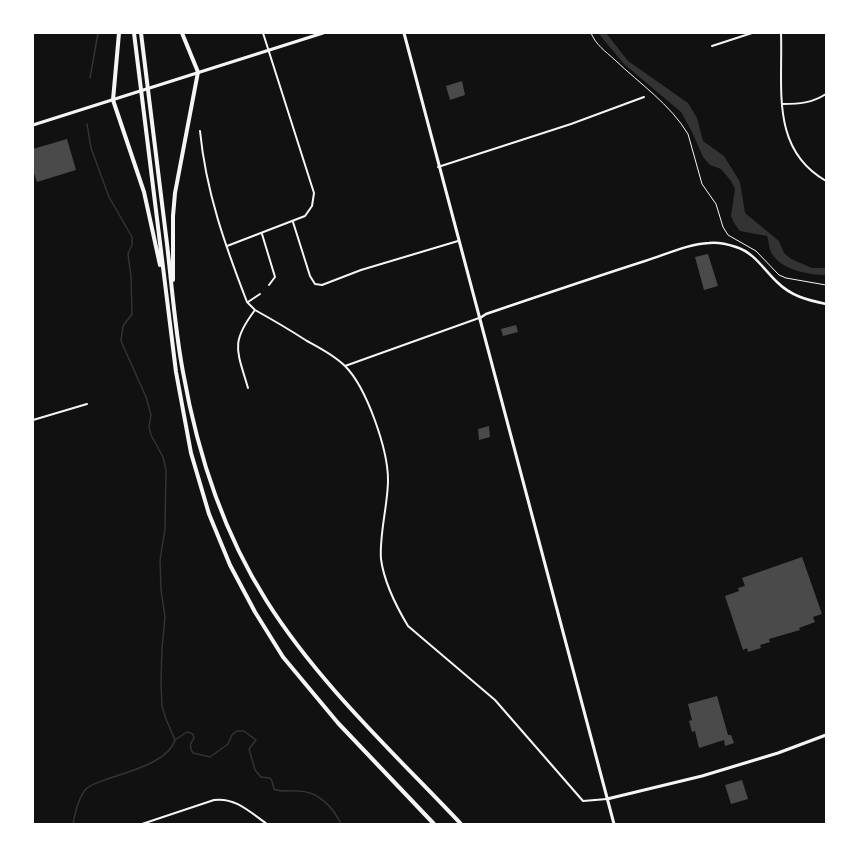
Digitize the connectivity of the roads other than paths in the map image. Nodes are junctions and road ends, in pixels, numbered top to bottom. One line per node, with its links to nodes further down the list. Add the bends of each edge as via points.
1 (119, 33): 15 (highway)
2 (134, 33): 26 (highway)
3 (141, 33): 29 (highway)
4 (182, 33): 12 (highway)
5 (263, 33): 11 (street)
6 (323, 33): 11 (main road)
7 (404, 33): 19 (main road)
8 (752, 33): 10 (street)
9 (782, 33): 16 (street)
10 (712, 46)
11 (267, 51): 12 (main road); 21 (street, via 314,193 312,206 305,216)
12 (198, 72): 15 (main road); 29 (highway, via 175,193)
13 (826, 94): 16 (street, via 817,100 802,104)
14 (644, 98): 19 (street)
15 (113, 100): 17 (main road); 26 (highway, via 144,192)
16 (783, 104): 20 (street, via 787,138 799,159)
17 (33, 124)
18 (200, 131): 24 (street, via 203,163 212,203)
19 (438, 167): 23 (main road)
20 (826, 181)
21 (293, 222): 22 (street); 23 (street, via 310,276 315,284 322,285 361,270)
22 (262, 234): 24 (street); 25 (street, via 275,277)
23 (458, 241): 32 (main road)
24 (226, 246): 28 (street)
25 (269, 285)
26 (166, 292): 41 (highway, via 182,413 191,454 209,514 230,565 283,657 338,723)
27 (260, 294): 28 (street)
28 (247, 302): 31 (street)
29 (173, 303): 42 (highway, via 182,371 195,431 217,499 240,553 266,600 332,687)
30 (826, 304): 32 (street, via 802,298 787,290 755,257 737,247 709,243 677,251)
31 (255, 310): 33 (street, via 331,354); 34 (street, via 244,324 237,344)
32 (479, 318): 33 (street); 38 (main road)
33 (345, 366): 38 (street, via 356,380 374,420 386,458 388,481 381,558 387,582 408,626 495,700 583,801)
34 (248, 388)
35 (87, 404): 36 (street)
36 (33, 420)
37 (826, 735): 38 (main road, via 778,753 702,776)
38 (607, 799): 43 (main road)
39 (142, 824): 40 (street, via 222,799 238,804)
40 (267, 824)
41 (434, 824)
42 (461, 824)
43 (614, 824)

